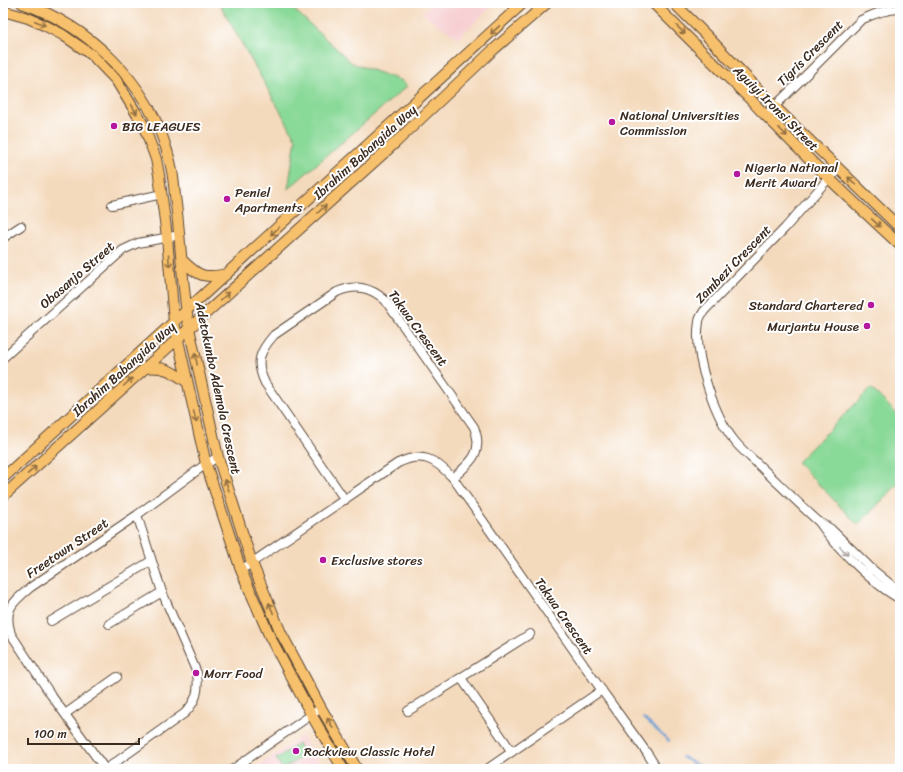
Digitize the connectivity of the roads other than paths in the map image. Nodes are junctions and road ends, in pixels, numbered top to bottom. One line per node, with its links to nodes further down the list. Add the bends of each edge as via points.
1 (22, 3): 16 (main road, Adetokunbo Ademola Crescent, via 54,17 92,41 133,83 153,116 168,154)
2 (523, 3): 21 (main road, Ibrahim Babangida Way, one-way to 21)
3 (547, 3): 24 (main road, Ibrahim Babangida Way, one-way to 3)
4 (653, 3): 9 (main road, Aguiyi Ironsi Street, one-way to 9)
5 (674, 3): 8 (main road, Aguiyi Ironsi Street)
6 (900, 9): 8 (street, Tigris Crescent, via 874,14 861,20)
7 (3, 11): 12 (main road, Adetokunbo Ademola Crescent, one-way to 12, via 28,18 62,35 92,55 112,75 143,124 156,159)
8 (774, 106): 9 (street, Tigris Crescent); 10 (main road, Aguiyi Ironsi Street)
9 (765, 116): 11 (main road, Aguiyi Ironsi Street, one-way to 11)
10 (839, 169): 11 (street, Zambezi Crescent); 15 (main road, Aguiyi Ironsi Street, one-way to 10)
11 (828, 179): 19 (main road, Aguiyi Ironsi Street, one-way to 19); 36 (street, Zambezi Crescent, via 785,228 704,311 699,321 698,340 701,365 711,397 725,427 737,444)
12 (162, 194): 13 (street); 17 (main road, Adetokunbo Ademola Crescent)
13 (112, 204)
14 (21, 226): 18 (street)
15 (900, 228)
16 (180, 235): 17 (street, Obasanjo Street); 20 (main road, Adetokunbo Ademola Crescent)
17 (167, 237): 23 (main road, Adetokunbo Ademola Crescent, one-way to 23); 26 (street, Obasanjo Street, via 138,243 123,250)
18 (3, 238)
19 (900, 245)
20 (182, 260): 21 (main road, via 199,275 214,277); 22 (main road, Adetokunbo Ademola Crescent)
21 (229, 273): 22 (main road, Ibrahim Babangida Way)
22 (187, 312): 23 (main road, Ibrahim Babangida Way); 24 (main road, Adetokunbo Ademola Crescent)
23 (174, 322): 25 (main road, Adetokunbo Ademola Crescent); 31 (main road, Ibrahim Babangida Way)
24 (189, 328): 25 (main road, Ibrahim Babangida Way); 29 (main road, Adetokunbo Ademola Crescent, one-way to 24)
25 (178, 338): 27 (main road, Ibrahim Babangida Way); 28 (main road, Adetokunbo Ademola Crescent)
26 (3, 358)
27 (145, 368): 28 (main road, via 167,369); 33 (main road, Ibrahim Babangida Way, one-way to 27)
28 (187, 382): 30 (main road, Adetokunbo Ademola Crescent, one-way to 30)
29 (218, 457): 30 (street, Freetown Street); 38 (main road, Adetokunbo Ademola Crescent, one-way to 29)
30 (206, 464): 35 (street, Freetown Street); 39 (main road, Adetokunbo Ademola Crescent)
31 (3, 478)
32 (453, 478): 34 (street, Takwa Crescent, via 430,459 414,457 398,463); 34 (street, Takwa Crescent, via 471,462 475,454 478,445 474,427 385,300 366,288 346,288 274,335 263,348 259,361 259,372 265,383); 48 (street, Takwa Crescent)
33 (3, 496)
34 (345, 500): 38 (street, Takwa Crescent)
35 (137, 515): 37 (street); 51 (street, Freetown Street, via 32,587 17,599 8,615 11,634)
36 (819, 522): 41 (street, Zambezi Crescent, via 831,529); 42 (street, Zambezi Crescent, one-way to 42, via 867,575)
37 (151, 561): 40 (street); 43 (street)
38 (252, 563): 39 (street, Takwa Crescent); 49 (main road, Adetokunbo Ademola Crescent, one-way to 38, via 281,632)
39 (241, 570): 52 (main road, Adetokunbo Ademola Crescent, via 270,637)
40 (162, 592): 44 (street); 54 (street, via 197,673 197,695 185,713)
41 (900, 592)
42 (900, 599)
43 (51, 621)
44 (109, 624)
45 (530, 634): 47 (street)
46 (117, 677): 51 (street)
47 (461, 678): 50 (street); 53 (street)
48 (602, 690): 53 (street); 59 (street, Takwa Crescent)
49 (321, 708): 52 (street); 57 (main road, Adetokunbo Ademola Crescent, one-way to 49)
50 (408, 711)
51 (65, 714): 54 (street, Freetown Street)
52 (311, 714): 55 (street); 56 (main road, Adetokunbo Ademola Crescent)
53 (512, 752): 58 (street)
54 (106, 769)
55 (233, 769)
56 (343, 769)
57 (357, 769)
58 (488, 769)
59 (656, 769)

